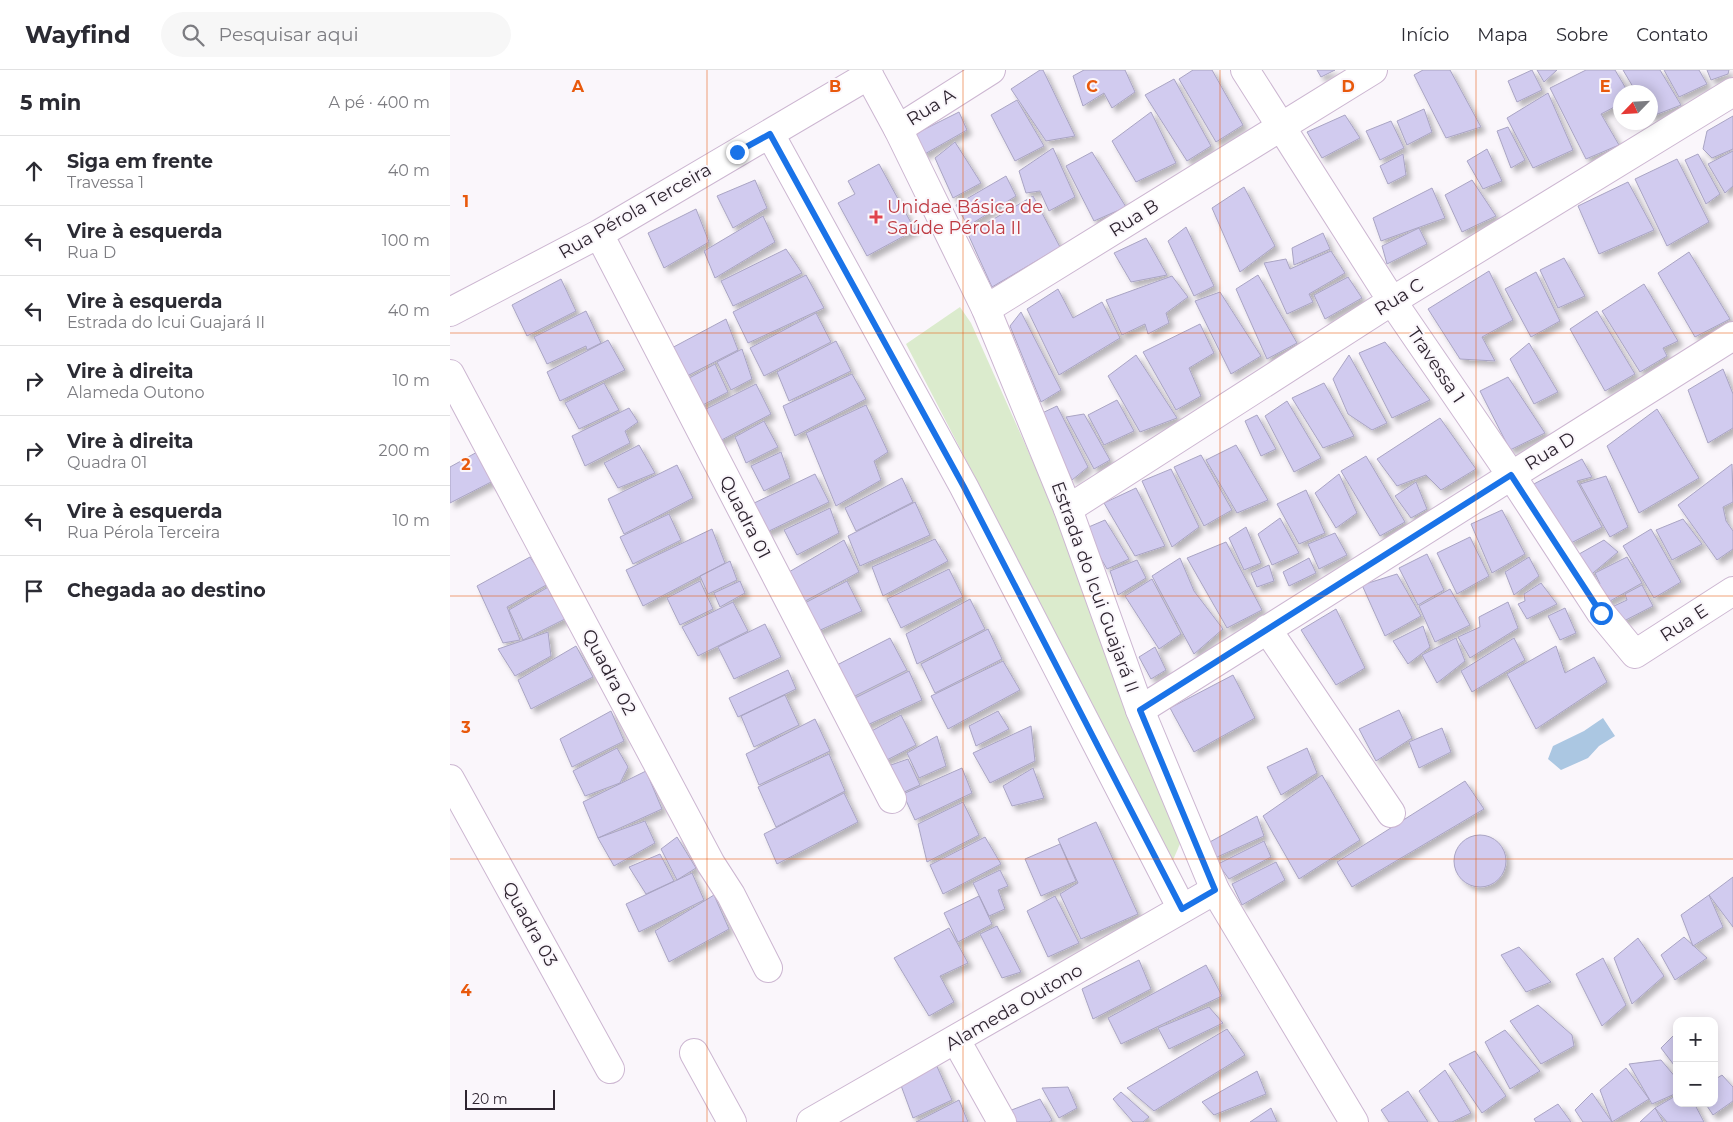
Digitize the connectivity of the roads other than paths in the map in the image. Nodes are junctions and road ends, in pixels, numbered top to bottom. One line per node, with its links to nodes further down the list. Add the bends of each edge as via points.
1 (990, 70): 7 (street, Rua A)
2 (1245, 70): 6 (street, Travessa 1)
3 (1373, 70): 6 (street, Rua B)
4 (867, 73): 7 (street, Estrada do Icui Guajará II); 8 (street, Rua Pérola Terceira)
5 (1733, 92): 10 (street, Rua C)
6 (1281, 126): 10 (street, Travessa 1); 11 (street, Rua B)
7 (898, 129): 11 (street, Estrada do Icui Guajará II)
8 (770, 134): 9 (street, Rua Pérola Terceira); 25 (street, via 964,487)
9 (599, 234): 12 (street, Rua Pérola Terceira); 22 (street, Quadra 01)
10 (1392, 301): 15 (street, Travessa 1); 16 (street, Rua C)
11 (986, 309): 16 (street, Estrada do Icui Guajará II)
12 (450, 312)
13 (1733, 336): 15 (street, Rua D)
14 (450, 374): 26 (street, Quadra 02)
15 (1511, 475): 18 (street, Rua D); 19 (street, Travessa 1, via 1601,613)
16 (1068, 509): 20 (street, Estrada do Icui Guajará II)
17 (1733, 591): 19 (street, Rua E)
18 (1267, 629): 20 (street, Rua D); 23 (street)
19 (1635, 654)
20 (1140, 710): 24 (street, Estrada do Icui Guajará II)
21 (450, 779): 29 (street, Quadra 03)
22 (892, 799)
23 (1391, 813)
24 (1215, 890): 25 (street, Alameda Outono); 33 (street, Estrada do Icui Guajará II)
25 (1182, 909): 27 (street, Alameda Outono)
26 (768, 968)
27 (956, 1040): 31 (street, Alameda Outono); 32 (street)
28 (694, 1052): 30 (street)
29 (610, 1069)
30 (732, 1122)
31 (812, 1122)
32 (1002, 1122)
33 (1354, 1122)

